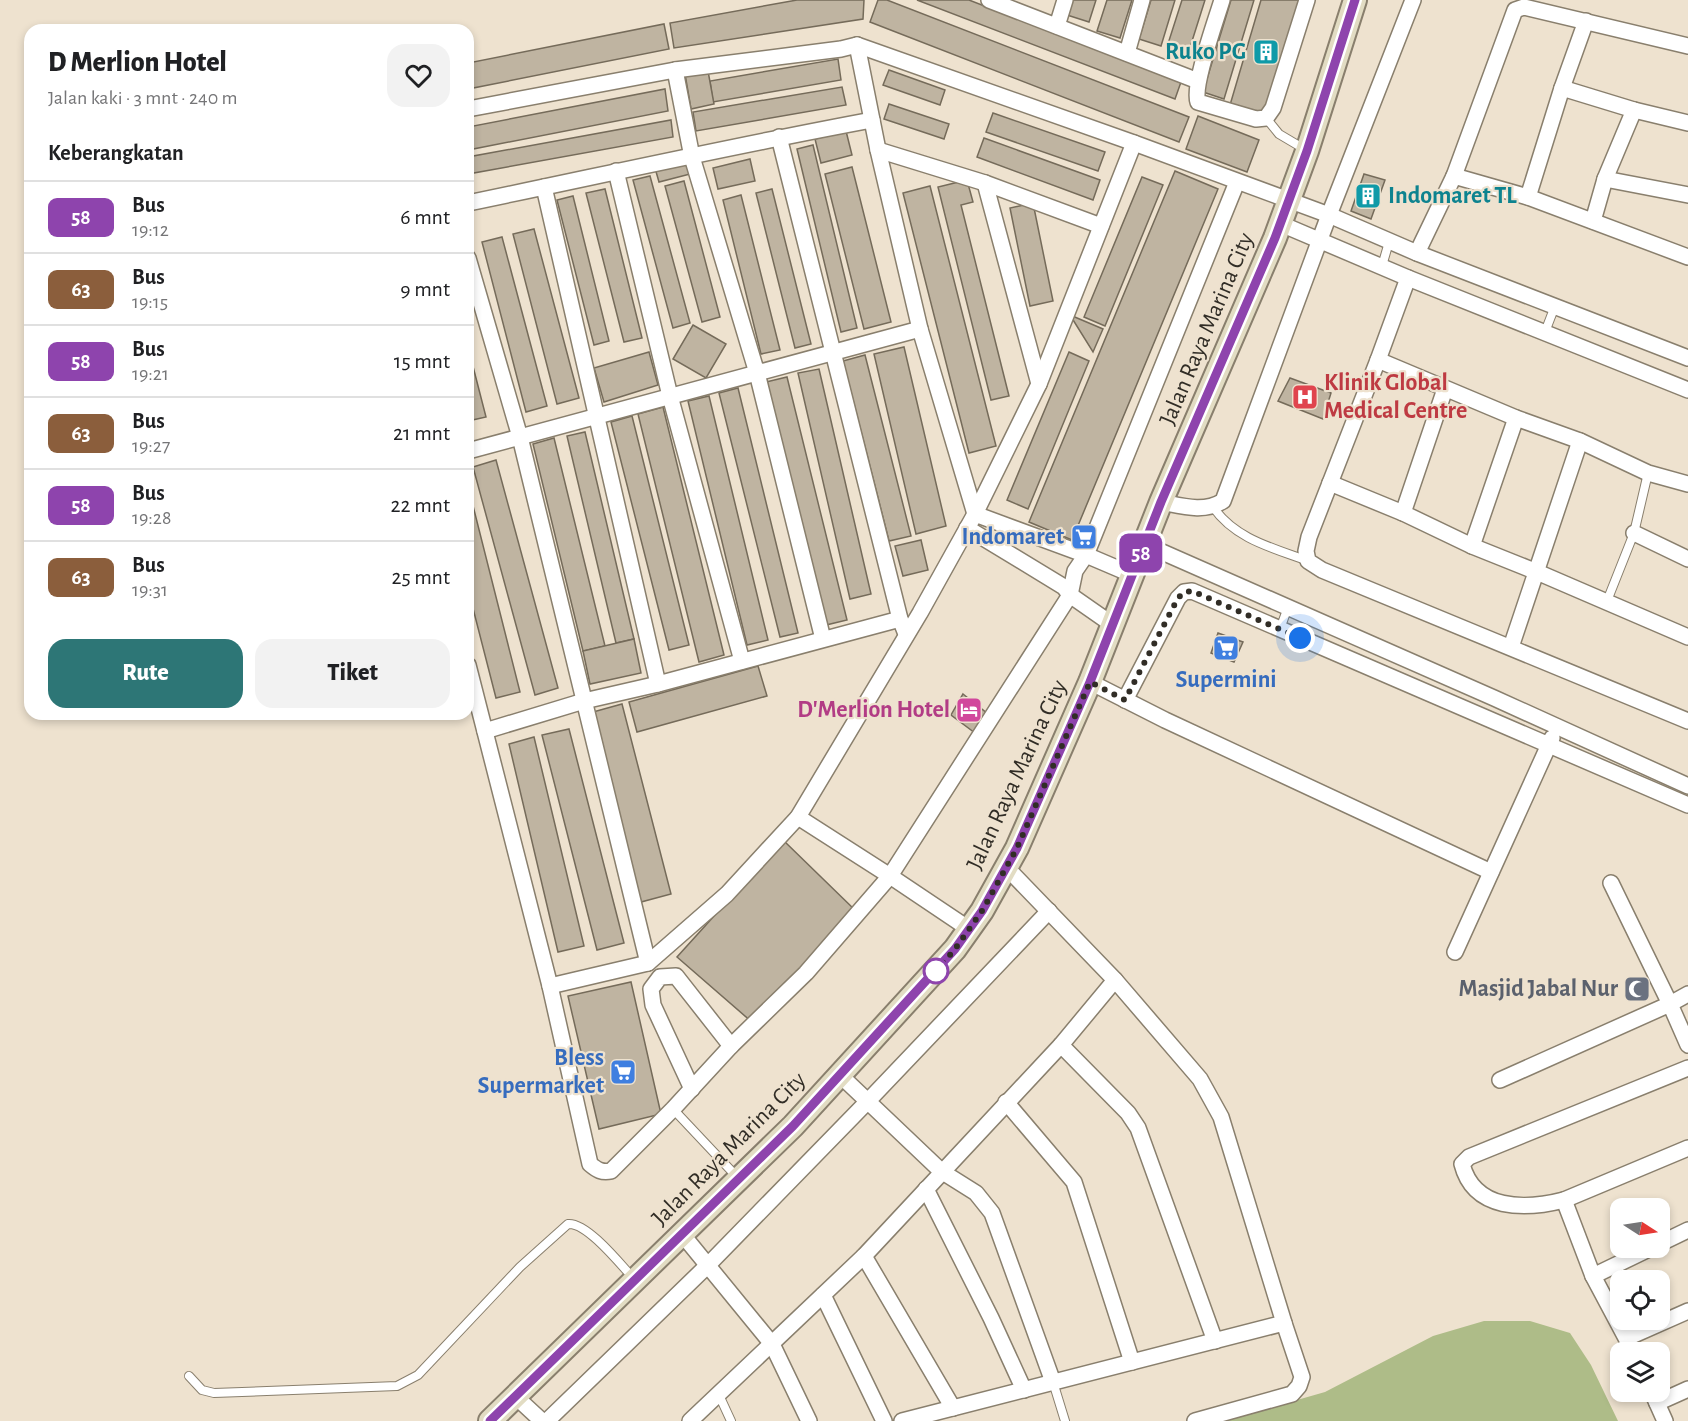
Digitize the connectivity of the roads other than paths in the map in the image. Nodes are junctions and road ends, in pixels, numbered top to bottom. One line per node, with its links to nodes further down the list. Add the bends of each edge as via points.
1 (989, 0): 10 (street)
2 (1065, 0): 10 (street)
3 (1142, 0): 13 (street)
4 (1222, 0): 15 (street)
5 (1306, 0): 19 (street, via 1273,108)
6 (1355, 0): 25 (main road, Jalan Raya Marina City)
7 (1413, 0): 37 (street)
8 (1520, 4): 9 (street); 28 (street)
9 (1586, 21): 12 (street); 16 (street)
10 (1057, 26): 13 (street)
11 (857, 45): 14 (street); 20 (street); 23 (street)
12 (1688, 46)
13 (1127, 53): 15 (street)
14 (675, 70): 17 (street); 26 (street)
15 (1198, 81): 19 (street, via 1198,102 1256,119)
16 (1562, 88): 18 (street); 34 (street)
17 (474, 108)
18 (1634, 110): 21 (street); 29 (street)
19 (1266, 118): 25 (lane, via 1279,134)
20 (872, 120): 22 (street); 24 (street)
21 (1688, 123)
22 (779, 137): 26 (street); 51 (street)
23 (1134, 143): 30 (street); 40 (street)
24 (878, 150): 31 (street); 49 (street)
25 (1307, 151): 36 (main road, Jalan Raya Marina City)
26 (692, 157): 27 (street); 54 (street)
27 (616, 171): 32 (street); 58 (street)
28 (1454, 176): 34 (street); 43 (street)
29 (1605, 179): 33 (street); 38 (street)
30 (1237, 182): 36 (street); 75 (street)
31 (985, 183): 40 (street); 55 (street)
32 (544, 187): 35 (street); 59 (street)
33 (1688, 195)
34 (1528, 197): 38 (street)
35 (474, 202)
36 (1290, 202): 37 (street); 39 (main road, Jalan Raya Marina City)
37 (1329, 216): 41 (street); 42 (street)
38 (1593, 221): 44 (street)
39 (1281, 224): 41 (street); 67 (main road, Jalan Raya Marina City)
40 (1101, 226): 55 (street)
41 (1322, 240): 45 (street); 68 (street, via 1223,501)
42 (1389, 242): 43 (street); 45 (lane)
43 (1417, 254): 48 (street)
44 (1688, 257)
45 (1382, 266): 46 (street)
46 (1408, 278): 50 (street); 53 (street)
47 (474, 279): 61 (street)
48 (1555, 306): 50 (lane); 52 (street)
49 (920, 329): 51 (street); 70 (street)
50 (1545, 332): 57 (street)
51 (832, 352): 54 (street); 84 (street)
52 (1688, 358)
53 (1378, 360): 56 (street); 65 (street)
54 (757, 373): 58 (street); 87 (street)
55 (1039, 384): 70 (street)
56 (1445, 389): 60 (street); 69 (street)
57 (1688, 390)
58 (670, 396): 59 (street); 89 (street)
59 (597, 416): 61 (street); 92 (street)
60 (1516, 418): 62 (street); 74 (street)
61 (520, 437): 63 (street); 96 (street)
62 (1580, 441): 64 (street); 78 (street)
63 (474, 449)
64 (1648, 472): 66 (street); 72 (lane)
65 (1330, 483): 69 (street); 77 (street, via 1309,537)
66 (1688, 484)
67 (1161, 502): 68 (street); 73 (main road, Jalan Raya Marina City)
68 (1213, 507): 77 (lane, via 1222,521 1254,542)
69 (1402, 513): 74 (street)
70 (975, 514): 71 (street); 75 (street)
71 (967, 528): 80 (street, via 1064,587); 84 (street, via 920,613)
72 (1634, 533): 76 (street); 81 (lane)
73 (1144, 544): 79 (main road, Jalan Raya Marina City); 82 (street)
74 (1472, 546): 78 (street)
75 (1086, 555): 79 (street); 80 (street, via 1075,571)
76 (1688, 559)
77 (1308, 561): 88 (street)
78 (1537, 572): 81 (street); 88 (street)
79 (1133, 575): 83 (main road, Jalan Raya Marina City)
80 (1070, 595): 83 (street); 106 (street)
81 (1607, 601): 86 (street)
82 (1288, 607): 85 (lane); 90 (street)
83 (1113, 625): 91 (main road, Jalan Raya Marina City)
84 (903, 627): 87 (street); 103 (street)
85 (1280, 629): 94 (street); 95 (street, via 1192,591 1184,592)
86 (1688, 637)
87 (823, 639): 89 (street)
88 (1511, 647): 97 (street)
89 (742, 661): 92 (street)
90 (1427, 669): 94 (lane); 98 (street)
91 (1090, 682): 95 (street); 104 (main road, Jalan Raya Marina City)
92 (658, 684): 96 (street)
93 (474, 688): 99 (street)
94 (1419, 690): 100 (street)
95 (1125, 700): 105 (street)
96 (584, 701): 99 (street); 111 (street)
97 (1688, 721)
98 (1557, 728): 100 (street); 101 (street)
99 (485, 731): 113 (street)
100 (1549, 746): 102 (street); 105 (street)
101 (1683, 784): 102 (street)
102 (1688, 806)
103 (798, 818): 106 (street); 111 (street, via 727,894)
104 (1006, 867): 108 (street); 109 (main road, Jalan Raya Marina City)
105 (1491, 872): 110 (street)
106 (890, 876): 109 (street); 118 (street, via 806,973)
107 (1611, 883): 115 (street)
108 (1049, 911): 112 (street); 123 (street)
109 (969, 929): 120 (main road, Jalan Raya Marina City)
110 (1455, 952)
111 (648, 963): 113 (street)
112 (1114, 980): 116 (street); 141 (street, via 1200,1078 1221,1117)
113 (550, 986): 125 (street, via 590,1164 598,1170 611,1171)
114 (1688, 994): 115 (street)
115 (1670, 1004): 117 (street); 121 (street)
116 (1061, 1045): 124 (street); 143 (street, via 1138,1128)
117 (1688, 1045)
118 (731, 1047): 122 (street); 122 (street, via 676,976 660,977 651,988 652,1005)
119 (1688, 1068): 130 (street, via 1469,1157 1462,1164 1476,1191 1499,1203 1540,1206)
120 (840, 1075): 123 (street); 128 (main road, Jalan Raya Marina City)
121 (1500, 1080)
122 (692, 1089): 125 (street)
123 (868, 1101): 127 (street); 136 (street)
124 (1006, 1102): 127 (street); 146 (street, via 1074,1182)
125 (673, 1109): 128 (lane)
126 (1688, 1148): 130 (street)
127 (941, 1171): 129 (street); 148 (street, via 976,1193 992,1214)
128 (739, 1179): 132 (main road, Jalan Raya Marina City)
129 (926, 1189): 134 (street); 150 (street)
130 (1564, 1200): 137 (street)
131 (1688, 1230): 133 (street)
132 (682, 1234): 136 (street); 138 (main road, Jalan Raya Marina City)
133 (1670, 1239)
134 (864, 1256): 139 (street); 155 (street)
135 (1631, 1258): 137 (street)
136 (708, 1265): 145 (street); 158 (street)
137 (1593, 1276): 142 (street)
138 (635, 1280): 147 (lane, via 598,1241 579,1226 568,1224 520,1267 418,1375 397,1386 214,1393 202,1390); 153 (main road, Jalan Raya Marina City)
139 (823, 1295): 145 (street); 162 (street)
140 (1688, 1311): 142 (street)
141 (1284, 1323): 143 (street); 165 (street, via 1302,1377 1292,1394)
142 (1627, 1338): 144 (street)
143 (1215, 1341): 146 (street)
144 (1629, 1342)
145 (772, 1344): 152 (street); 161 (street)
146 (1132, 1362): 148 (street)
147 (189, 1376)
148 (1053, 1382): 150 (street); 164 (lane)
149 (1688, 1389): 151 (street)
150 (1023, 1390): 155 (street)
151 (1670, 1394)
152 (718, 1395): 159 (street); 160 (lane)
153 (516, 1397): 156 (main road, Jalan Raya Marina City); 157 (street)
154 (1656, 1402): 166 (street)
155 (954, 1408): 163 (street)
156 (490, 1421)
157 (542, 1421)
158 (547, 1421)
159 (690, 1421)
160 (731, 1421)
161 (809, 1421)
162 (884, 1421)
163 (902, 1421)
164 (1065, 1421)
165 (1195, 1421)
166 (1665, 1421)

